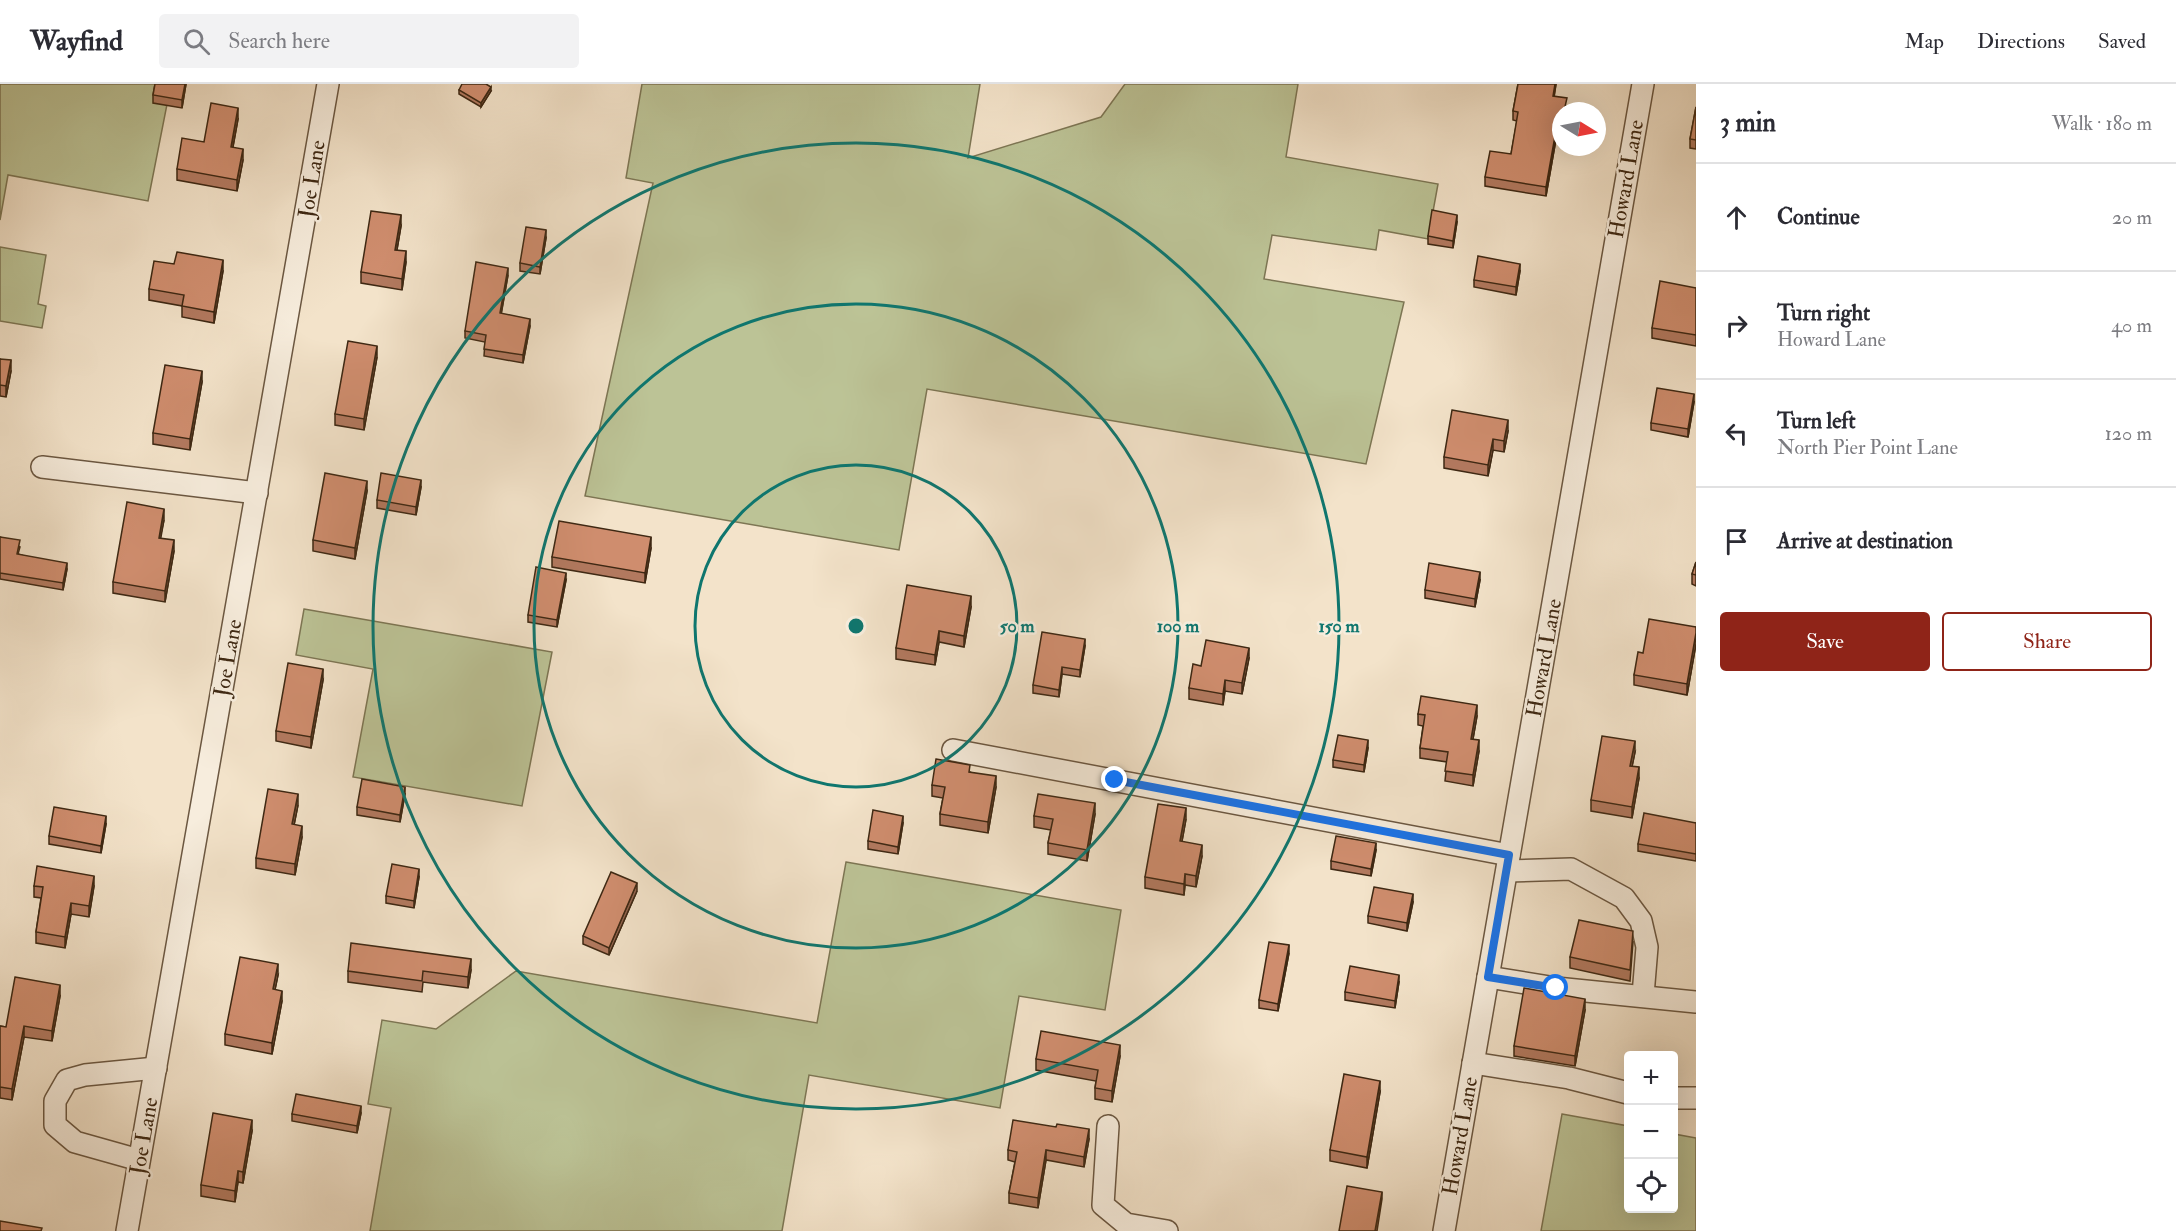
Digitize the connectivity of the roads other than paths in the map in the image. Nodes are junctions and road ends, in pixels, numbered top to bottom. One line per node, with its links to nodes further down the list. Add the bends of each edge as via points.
1 (328, 84): 4 (street, Joe Lane)
2 (1643, 84): 6 (street, Howard Lane)
3 (42, 466): 4 (street)
4 (257, 493): 11 (street, Joe Lane)
5 (953, 750): 6 (street)
6 (1508, 863): 7 (street, Howard Lane); 8 (street, via 1571,869 1624,898 1641,921 1647,947)
7 (1488, 977): 8 (street, via 1556,988); 10 (street, Howard Lane)
8 (1643, 995): 9 (street)
9 (1696, 1002)
10 (1473, 1063): 12 (street, via 1569,1078); 19 (street, Howard Lane)
11 (156, 1068): 16 (street, Joe Lane); 16 (street, via 67,1080 55,1101 55,1125 75,1142)
12 (1624, 1092)
13 (1678, 1098): 14 (street)
14 (1696, 1098)
15 (1108, 1126): 18 (street, via 1103,1205 1126,1224)
16 (140, 1160): 17 (street, Joe Lane)
17 (127, 1231)
18 (1167, 1231)
19 (1444, 1231)

